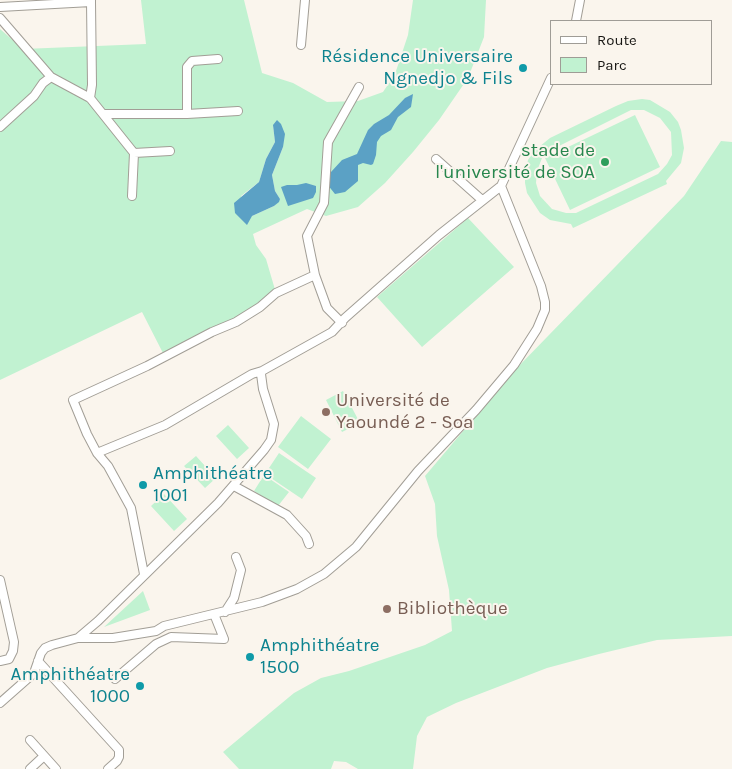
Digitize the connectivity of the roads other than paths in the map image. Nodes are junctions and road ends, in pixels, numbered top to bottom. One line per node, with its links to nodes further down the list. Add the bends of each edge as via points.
1 (305, 0): 7 (street)
2 (580, 0): 6 (street)
3 (91, 1): 4 (street); 12 (street)
4 (0, 7)
5 (0, 18): 9 (street)
6 (576, 20)
7 (301, 45)
8 (218, 59): 15 (street, via 192,61 187,67)
9 (51, 77): 12 (street); 16 (street)
10 (550, 80): 20 (street)
11 (359, 87): 23 (street, via 328,142 324,203 307,236)
12 (90, 98): 14 (street)
13 (238, 111): 15 (street)
14 (104, 114): 15 (street); 18 (street)
15 (188, 114)
16 (0, 127)
17 (170, 151): 18 (street)
18 (134, 153): 21 (street)
19 (436, 159): 22 (street)
20 (501, 186): 22 (street); 32 (street, via 546,302 538,329 500,382 344,558 297,589)
21 (132, 196)
22 (482, 200): 24 (street)
23 (315, 275): 24 (street, via 327,308); 26 (street, via 276,293 236,322 73,400)
24 (342, 322): 25 (street, via 321,339)
25 (262, 371): 26 (street, via 165,425); 27 (street, via 274,432 264,450)
26 (97, 453): 30 (street, via 108,466 131,508)
27 (234, 486): 28 (street, via 287,515); 30 (street)
28 (309, 544)
29 (236, 557): 32 (street, via 241,570 234,598)
30 (144, 574): 34 (street)
31 (0, 580): 36 (street, via 14,642 9,659)
32 (225, 612): 33 (street)
33 (214, 614): 34 (street, via 164,626 156,631 112,638); 37 (street, via 224,639 170,637 156,644)
34 (78, 638): 35 (street, via 45,648)
35 (38, 661): 38 (street, via 34,673); 43 (street, via 119,750 117,761)
36 (0, 662)
37 (115, 679)
38 (0, 703)
39 (30, 740): 40 (street)
40 (44, 756): 41 (street); 42 (street)
41 (30, 769)
42 (56, 769)
43 (108, 769)

